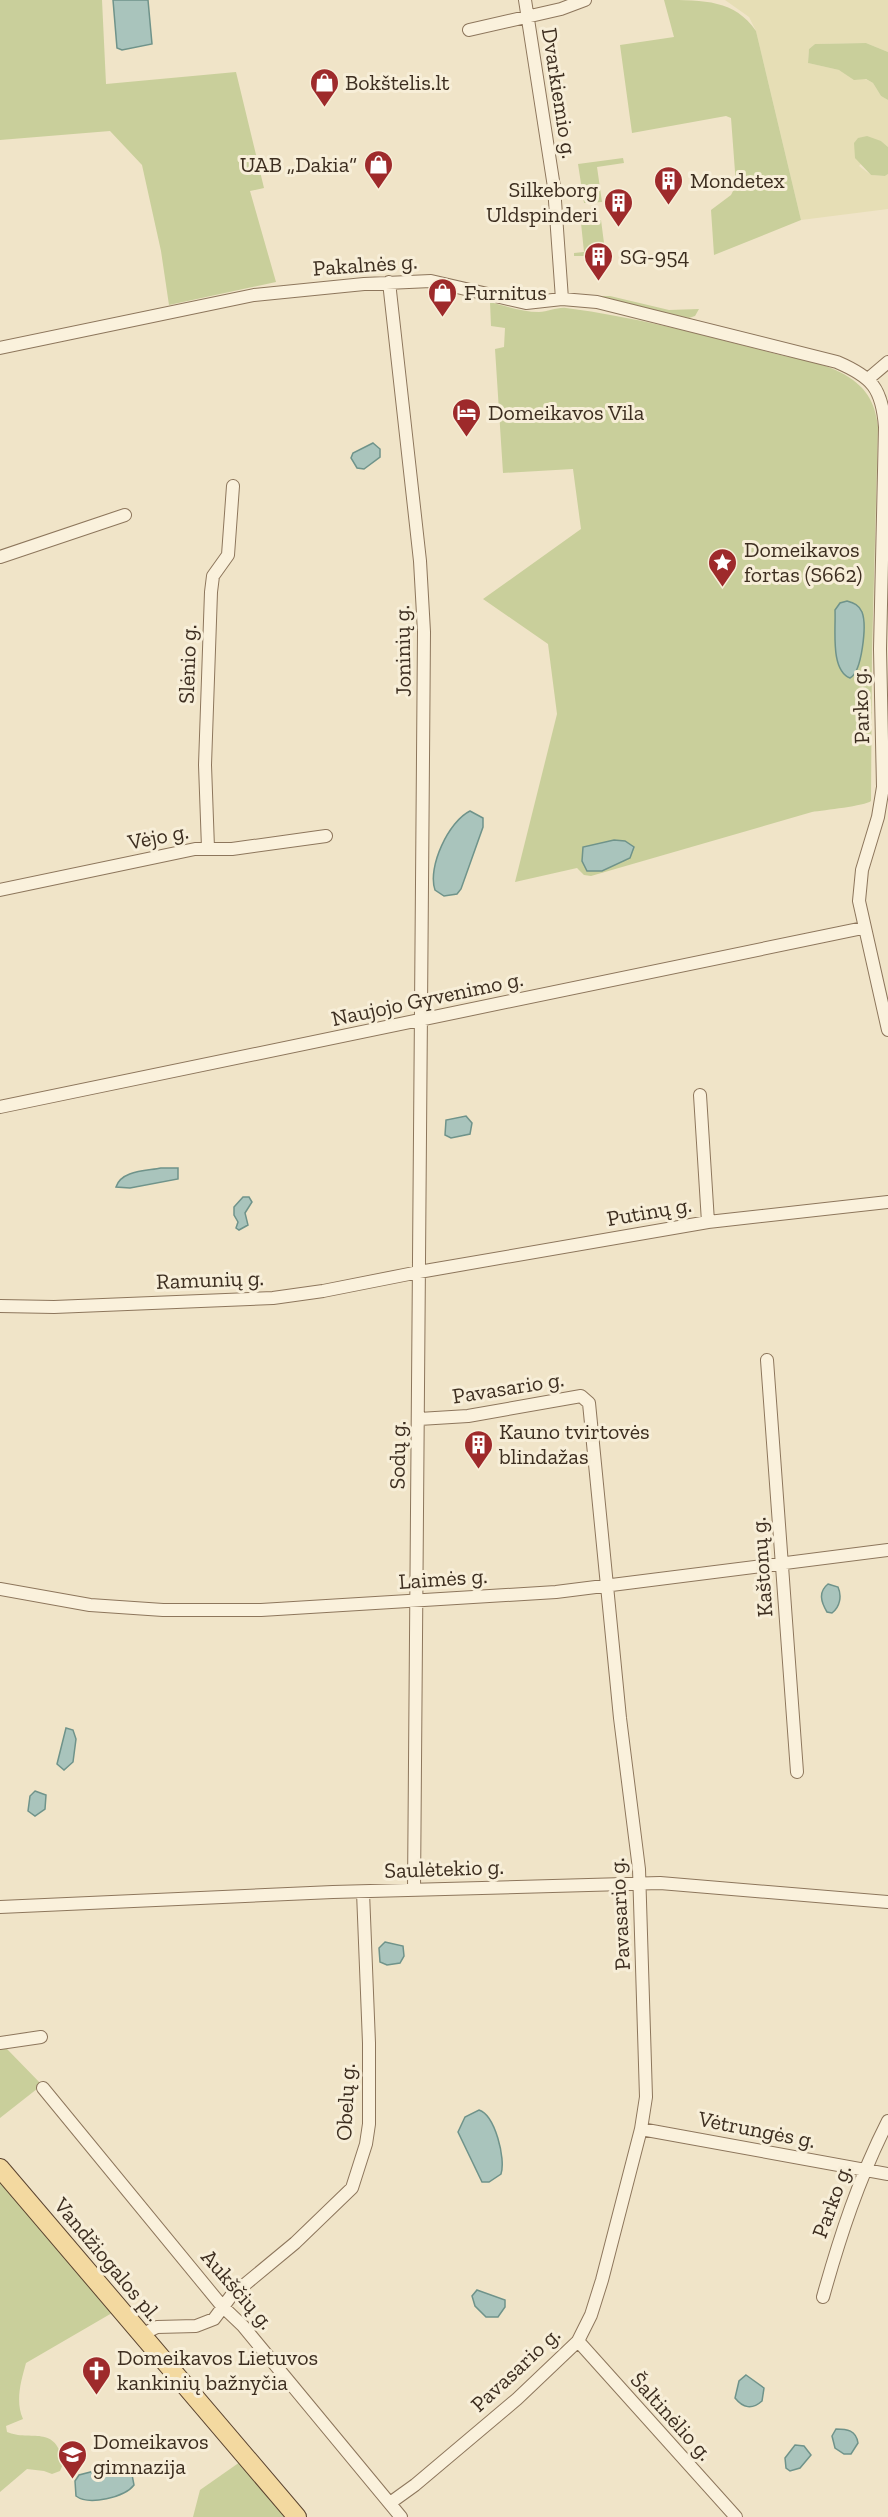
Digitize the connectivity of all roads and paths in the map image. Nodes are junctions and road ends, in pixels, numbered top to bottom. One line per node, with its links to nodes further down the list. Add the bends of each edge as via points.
1 (525, 0): 3 (street, Dvarkiemio g.)
2 (585, 0): 3 (street)
3 (527, 16): 4 (street); 6 (street, Dvarkiemio g., via 554,187)
4 (469, 30)
5 (389, 282): 6 (street, Pakalnės g., via 445,282 526,303); 7 (street, Pakalnės g., via 254,295); 20 (street, Joninių g., via 423,620)
6 (562, 299): 9 (street, Pakalnės g., via 597,302 708,328 837,362)
7 (0, 348)
8 (888, 362): 9 (street)
9 (868, 378): 13 (street, Parko g., via 880,397 885,428 880,649)
10 (233, 486): 17 (street, Slėnio g., via 228,555 213,576 210,592 205,765)
11 (125, 515): 12 (street)
12 (0, 557)
13 (885, 754): 14 (street, Parko g.)
14 (875, 827): 15 (street); 19 (street, Parko g., via 860,881)
15 (888, 828)
16 (326, 836): 17 (street, Vėjo g., via 232,849)
17 (208, 848): 18 (street, Vėjo g.)
18 (0, 890)
19 (863, 928): 20 (street, Naujojo Gyvenimo g.); 21 (street, Parko g.)
20 (422, 1021): 23 (street, Naujojo Gyvenimo g.); 26 (street, Sodų g.)
21 (888, 1030)
22 (700, 1095): 25 (street)
23 (0, 1107)
24 (888, 1202): 25 (street, Putinų g.)
25 (708, 1222): 26 (street, Putinų g.)
26 (419, 1272): 27 (street, Ramunių g., via 271,1298); 29 (street, Sodų g.)
27 (0, 1306)
28 (767, 1360): 31 (street, Kaštonų g.)
29 (419, 1419): 32 (street, Pavasario g., via 468,1416 586,1398); 34 (street, Sodų g.)
30 (888, 1550): 31 (street, Laimės g.)
31 (782, 1564): 32 (street, Laimės g.); 35 (street, Kaštonų g.)
32 (607, 1584): 34 (street, Laimės g., via 556,1592); 36 (street, Pavasario g.)
33 (0, 1589): 34 (street, Laimės g., via 90,1605 163,1610 261,1610)
34 (415, 1601): 37 (street, Sodų g.)
35 (797, 1772)
36 (640, 1883): 37 (street, Saulėtekio g.); 39 (street, Saulėtekio g.); 45 (street, Pavasario g., via 646,2061)
37 (414, 1890): 38 (street, Saulėtekio g.)
38 (363, 1892): 40 (street, Saulėtekio g.); 50 (street, Obelų g., via 369,2124 357,2175 344,2198)
39 (888, 1902)
40 (0, 1907)
41 (41, 2037): 42 (street)
42 (0, 2043)
43 (44, 2088): 50 (street, Aukščių g.)
44 (888, 2121): 47 (street, Parko g.)
45 (641, 2129): 47 (street, Vėtrungės g.); 52 (street, Pavasario g., via 595,2305)
46 (0, 2168): 51 (main road, Vandžiogalos pl.)
47 (864, 2168): 48 (street, Vėtrungės g.); 49 (street, Parko g., via 841,2230)
48 (888, 2174)
49 (823, 2297)
50 (222, 2306): 51 (street, Obelų g., via 217,2316 202,2325 157,2327); 53 (street, Aukščių g., via 243,2326)
51 (141, 2336): 54 (main road, Vandžiogalos pl.)
52 (578, 2341): 53 (street, Pavasario g., via 518,2399); 56 (street, Šaltinėlio g.)
53 (390, 2503): 55 (street, Aukščių g.)
54 (297, 2517)
55 (401, 2517)
56 (736, 2517)

